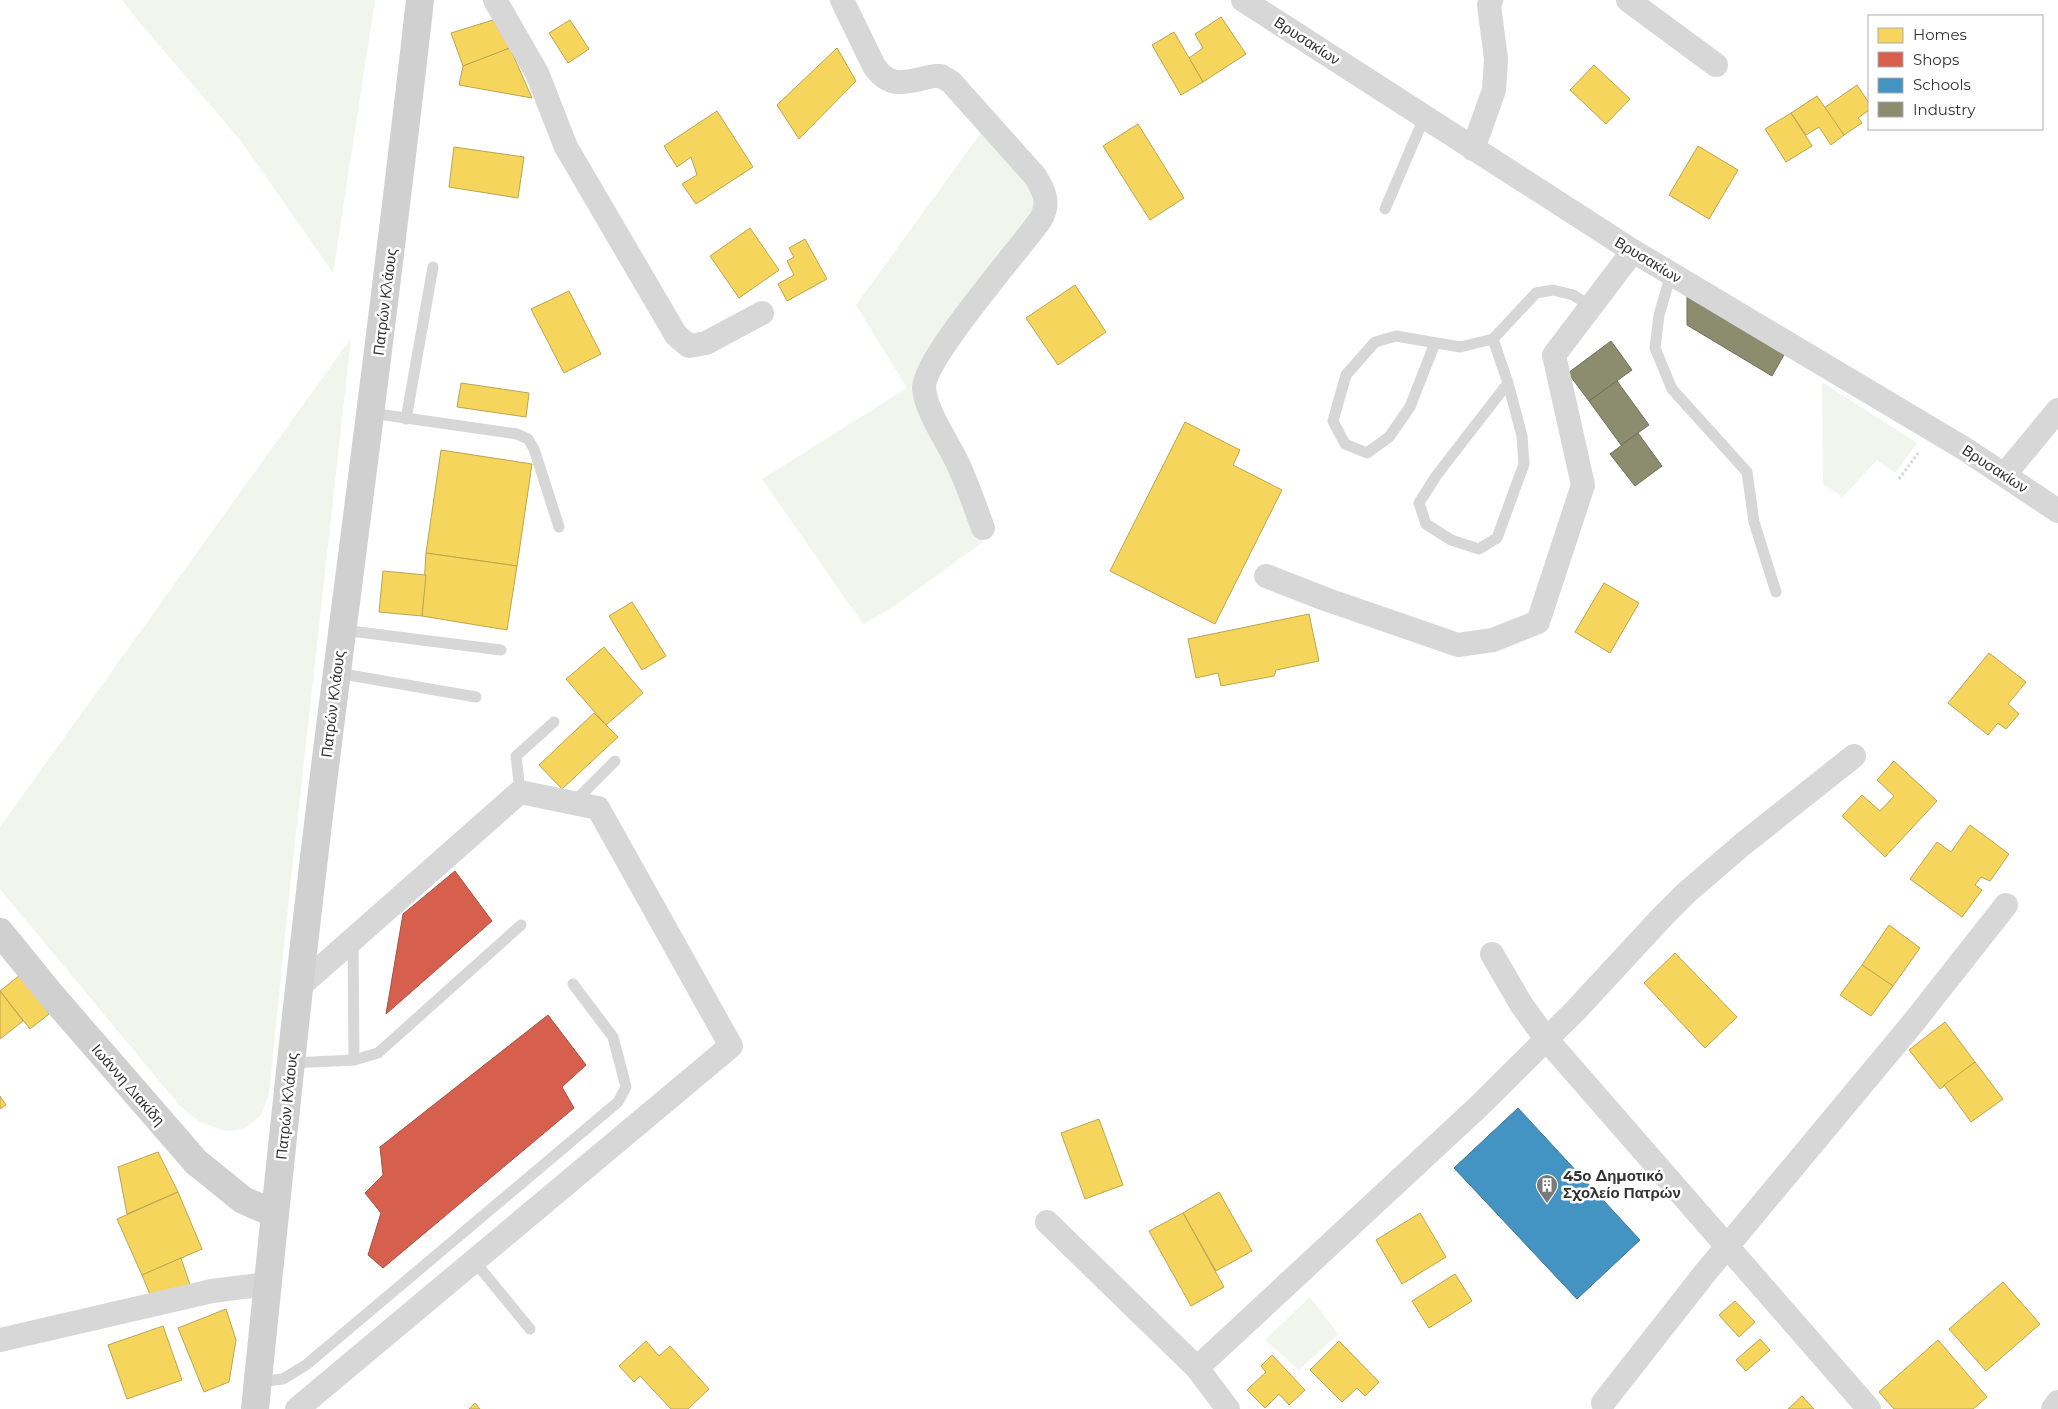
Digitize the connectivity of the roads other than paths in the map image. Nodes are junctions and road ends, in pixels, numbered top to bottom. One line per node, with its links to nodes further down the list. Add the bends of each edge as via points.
1 (420, 0): 2 (street); 21 (main road, Πατρών Κλάους)
2 (426, 0)
3 (495, 0): 16 (street, via 537,73 566,147 676,335 689,346 706,343)
4 (842, 0): 26 (street, via 880,75 895,83 935,76 951,82 1035,176 1045,194 1046,208 1041,219 950,336 925,382 929,405 959,465)
5 (1243, 0): 9 (street, Βρυσακίων)
6 (1491, 0): 10 (street, via 1488,5 1496,58 1494,90)
7 (1628, 0): 8 (street)
8 (1716, 65)
9 (1424, 118): 10 (street, Βρυσακίων); 11 (lane)
10 (1473, 149): 12 (street, Βρυσακίων)
11 (1385, 209)
12 (1634, 252): 14 (street, Βρυσακίων); 15 (street)
13 (433, 267): 22 (lane)
14 (1671, 274): 23 (street, Βρυσακίων); 28 (lane, via 1659,315 1654,348 1672,389 1746,472 1754,522)
15 (1591, 306): 17 (lane, via 1573,295 1552,290 1536,293); 27 (street, via 1554,355 1583,485 1538,622 1493,640 1458,645)
16 (762, 313)
17 (1493, 339): 18 (lane, via 1460,347); 19 (lane)
18 (1435, 342): 18 (lane, via 1396,336 1375,342 1346,375 1333,421 1345,444 1367,453 1389,437 1410,408)
19 (1508, 383): 19 (lane, via 1522,436 1524,464 1497,538 1479,549 1451,540 1426,524 1419,503)
20 (2058, 410): 23 (street)
21 (371, 413): 22 (lane); 29 (main road, Πατρών Κλάους)
22 (406, 419): 25 (lane, via 517,434 528,439)
23 (2005, 474): 24 (street, Βρυσακίων)
24 (2058, 511)
25 (559, 527)
26 (983, 528)
27 (1266, 576)
28 (1776, 592)
29 (343, 630): 30 (lane); 31 (main road, Πατρών Κλάους)
30 (501, 650)
31 (337, 673): 32 (lane); 44 (main road, Πατρών Κλάους)
32 (476, 697)
33 (554, 722): 36 (lane, via 516,756)
34 (1854, 756): 45 (street, via 1686,893)
35 (614, 761): 37 (lane)
36 (520, 792): 37 (street); 41 (street)
37 (573, 803): 51 (street, via 598,808 731,1046)
38 (2006, 905): 50 (street, via 1913,1023)
39 (521, 925): 46 (lane, via 378,1053)
40 (0, 932): 48 (main road, Ιωάννη Διακίδη, via 196,1162 242,1200)
41 (353, 939): 44 (street); 46 (lane)
42 (1492, 954): 45 (street, via 1521,1004)
43 (573, 984): 56 (lane, via 613,1037 626,1087 618,1102 306,1366 283,1380)
44 (300, 986): 47 (main road, Πατρών Κλάους)
45 (1547, 1040): 50 (street); 55 (street)
46 (354, 1060): 47 (lane)
47 (291, 1063): 48 (main road, Πατρών Κλάους)
48 (275, 1214): 52 (main road, Πατρών Κλάους)
49 (1047, 1222): 55 (street)
50 (1727, 1246): 58 (street); 62 (street)
51 (475, 1262): 53 (lane); 60 (street)
52 (267, 1284): 54 (street, via 212,1291); 56 (main road, Πατρών Κλάους)
53 (530, 1329)
54 (0, 1340)
55 (1196, 1368): 61 (street)
56 (258, 1382): 59 (main road, Πατρών Κλάους)
57 (2058, 1402): 63 (street)
58 (1603, 1403)
59 (255, 1409)
60 (297, 1409)
61 (1228, 1409)
62 (1869, 1409)
63 (2053, 1409)

